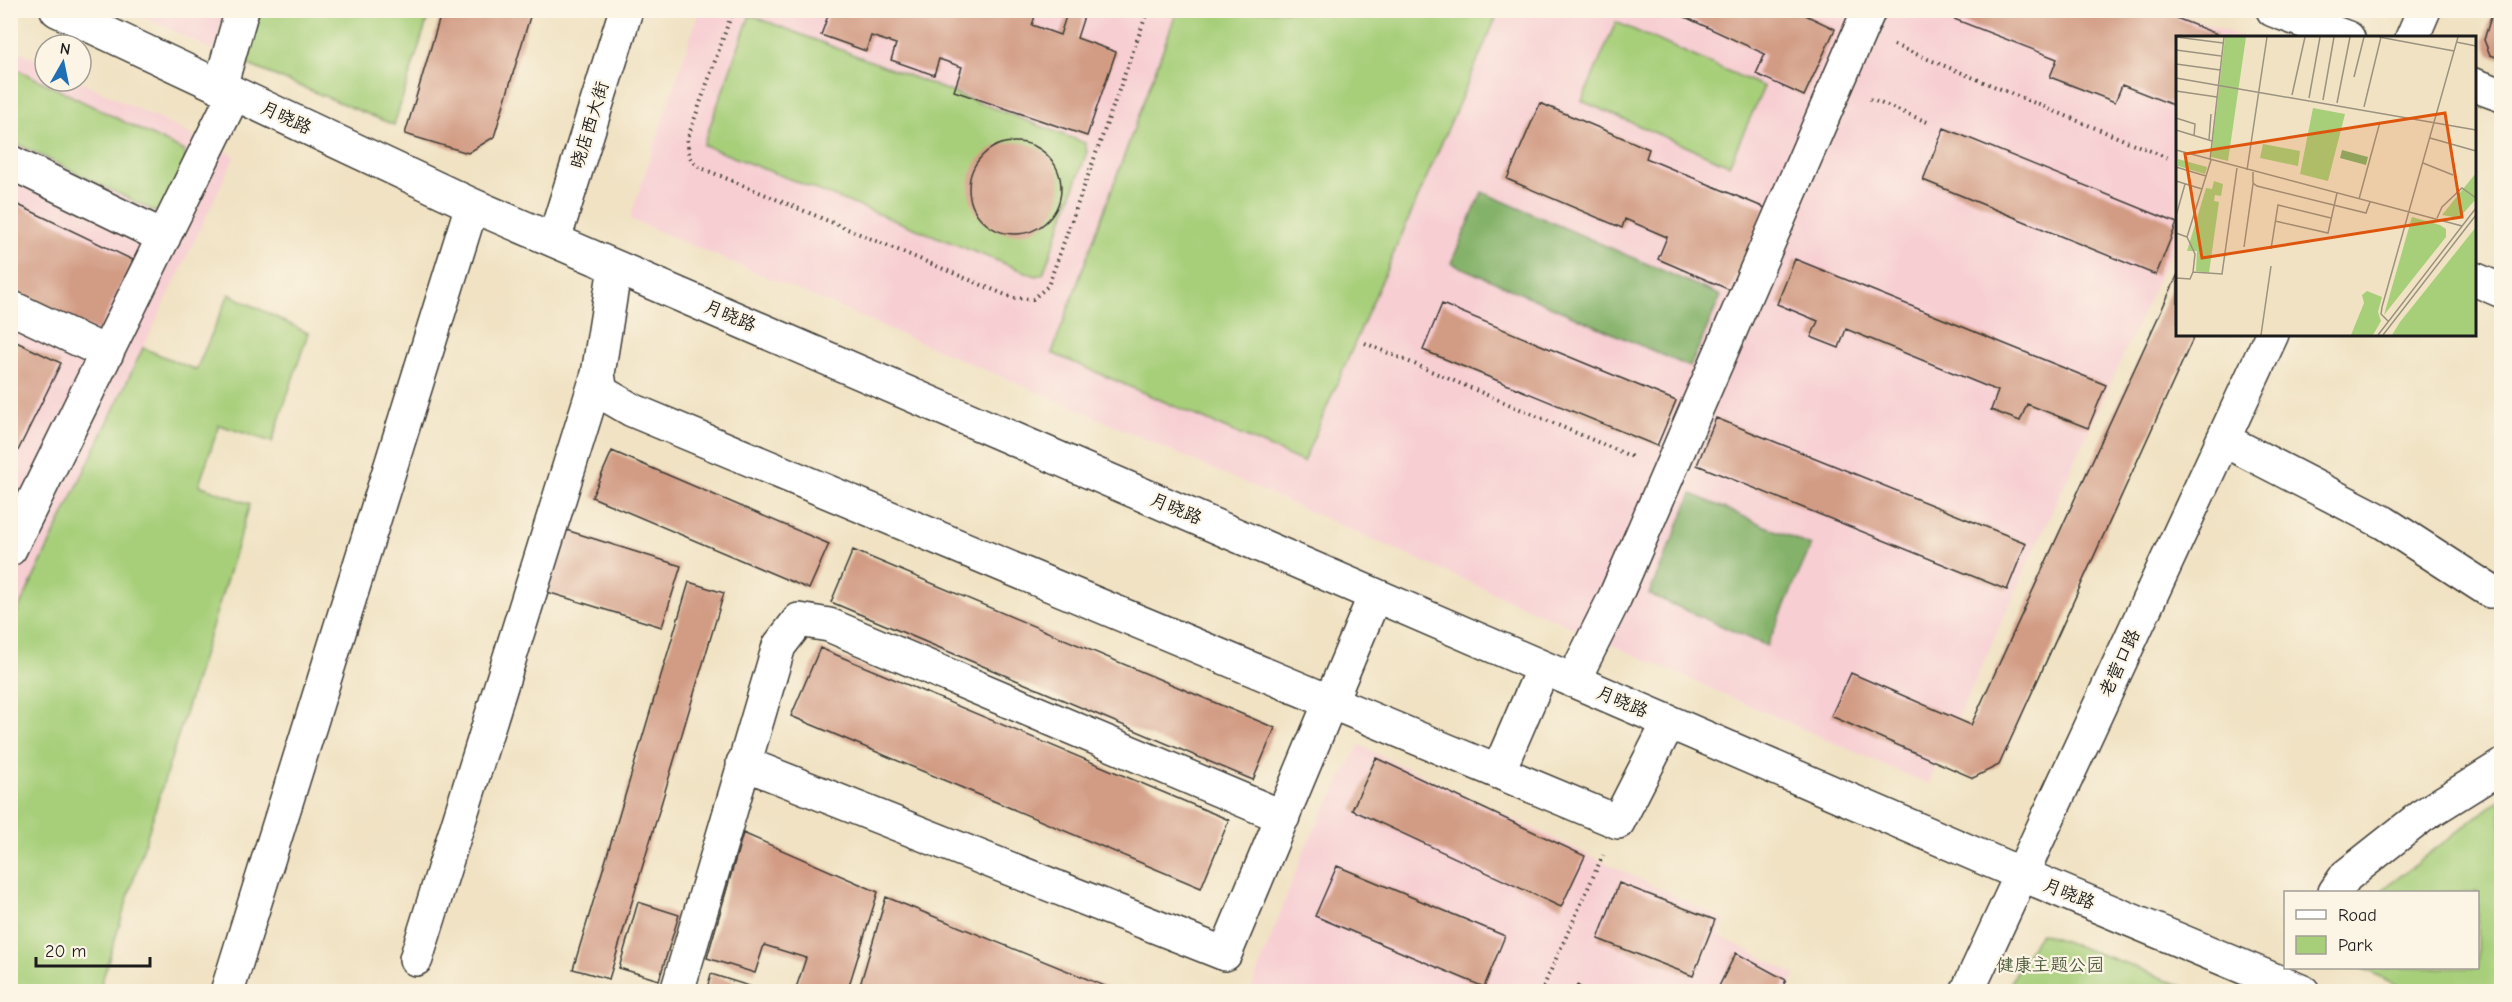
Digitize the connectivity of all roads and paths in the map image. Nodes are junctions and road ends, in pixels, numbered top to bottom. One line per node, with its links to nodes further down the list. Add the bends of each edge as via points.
1 (57, 10): 13 (street, 月晓路)
2 (242, 10): 13 (street)
3 (626, 10): 20 (street, 晓店西大街)
4 (733, 10): 5 (path, via 687,140 690,158 699,166 1014,298 1033,299 1047,286)
5 (1148, 10)
6 (2273, 10): 9 (street)
7 (2424, 10): 10 (street)
8 (1864, 21): 12 (street); 16 (path)
9 (2343, 36)
10 (2413, 36)
11 (2476, 85): 14 (street)
12 (1836, 86): 15 (path); 30 (street)
13 (227, 90): 18 (street, 月晓路); 19 (street)
14 (2502, 95)
15 (1930, 123)
16 (2168, 158)
17 (10, 162): 19 (street)
18 (472, 205): 20 (street, 月晓路); 47 (street)
19 (164, 237): 27 (street)
20 (554, 240): 21 (street, 月晓路)
21 (615, 267): 28 (street); 33 (street, 月晓路)
22 (2476, 279): 23 (street)
23 (2502, 291)
24 (10, 307): 27 (street)
25 (2271, 336): 29 (street, 老营口路)
26 (1365, 344): 30 (path)
27 (107, 353): 31 (street)
28 (598, 374): 36 (street, via 601,392 632,410); 45 (street)
29 (2224, 440): 32 (street, via 2383,522); 43 (street, 老营口路)
30 (1669, 472): 35 (street, via 1615,597)
31 (10, 549)
32 (2490, 591)
33 (1375, 595): 34 (street, 月晓路); 36 (street)
34 (1543, 668): 35 (street, 月晓路); 40 (street)
35 (1573, 681): 37 (street, 月晓路)
36 (1331, 701): 40 (street); 41 (street)
37 (1670, 722): 42 (street); 43 (street, 月晓路)
38 (743, 763): 41 (street, via 1225,954); 41 (street, via 779,646 799,620 829,625); 48 (street)
39 (2502, 766): 44 (street, via 2422,816 2346,876)
40 (1498, 772): 42 (street)
41 (1283, 817)
42 (1618, 822): 49 (path)
43 (2021, 874): 46 (street, 月晓路); 50 (street, 老营口路)
44 (2336, 891)
45 (416, 959)
46 (2288, 979)
47 (227, 992)
48 (677, 992)
49 (1541, 992)
50 (1967, 992)

